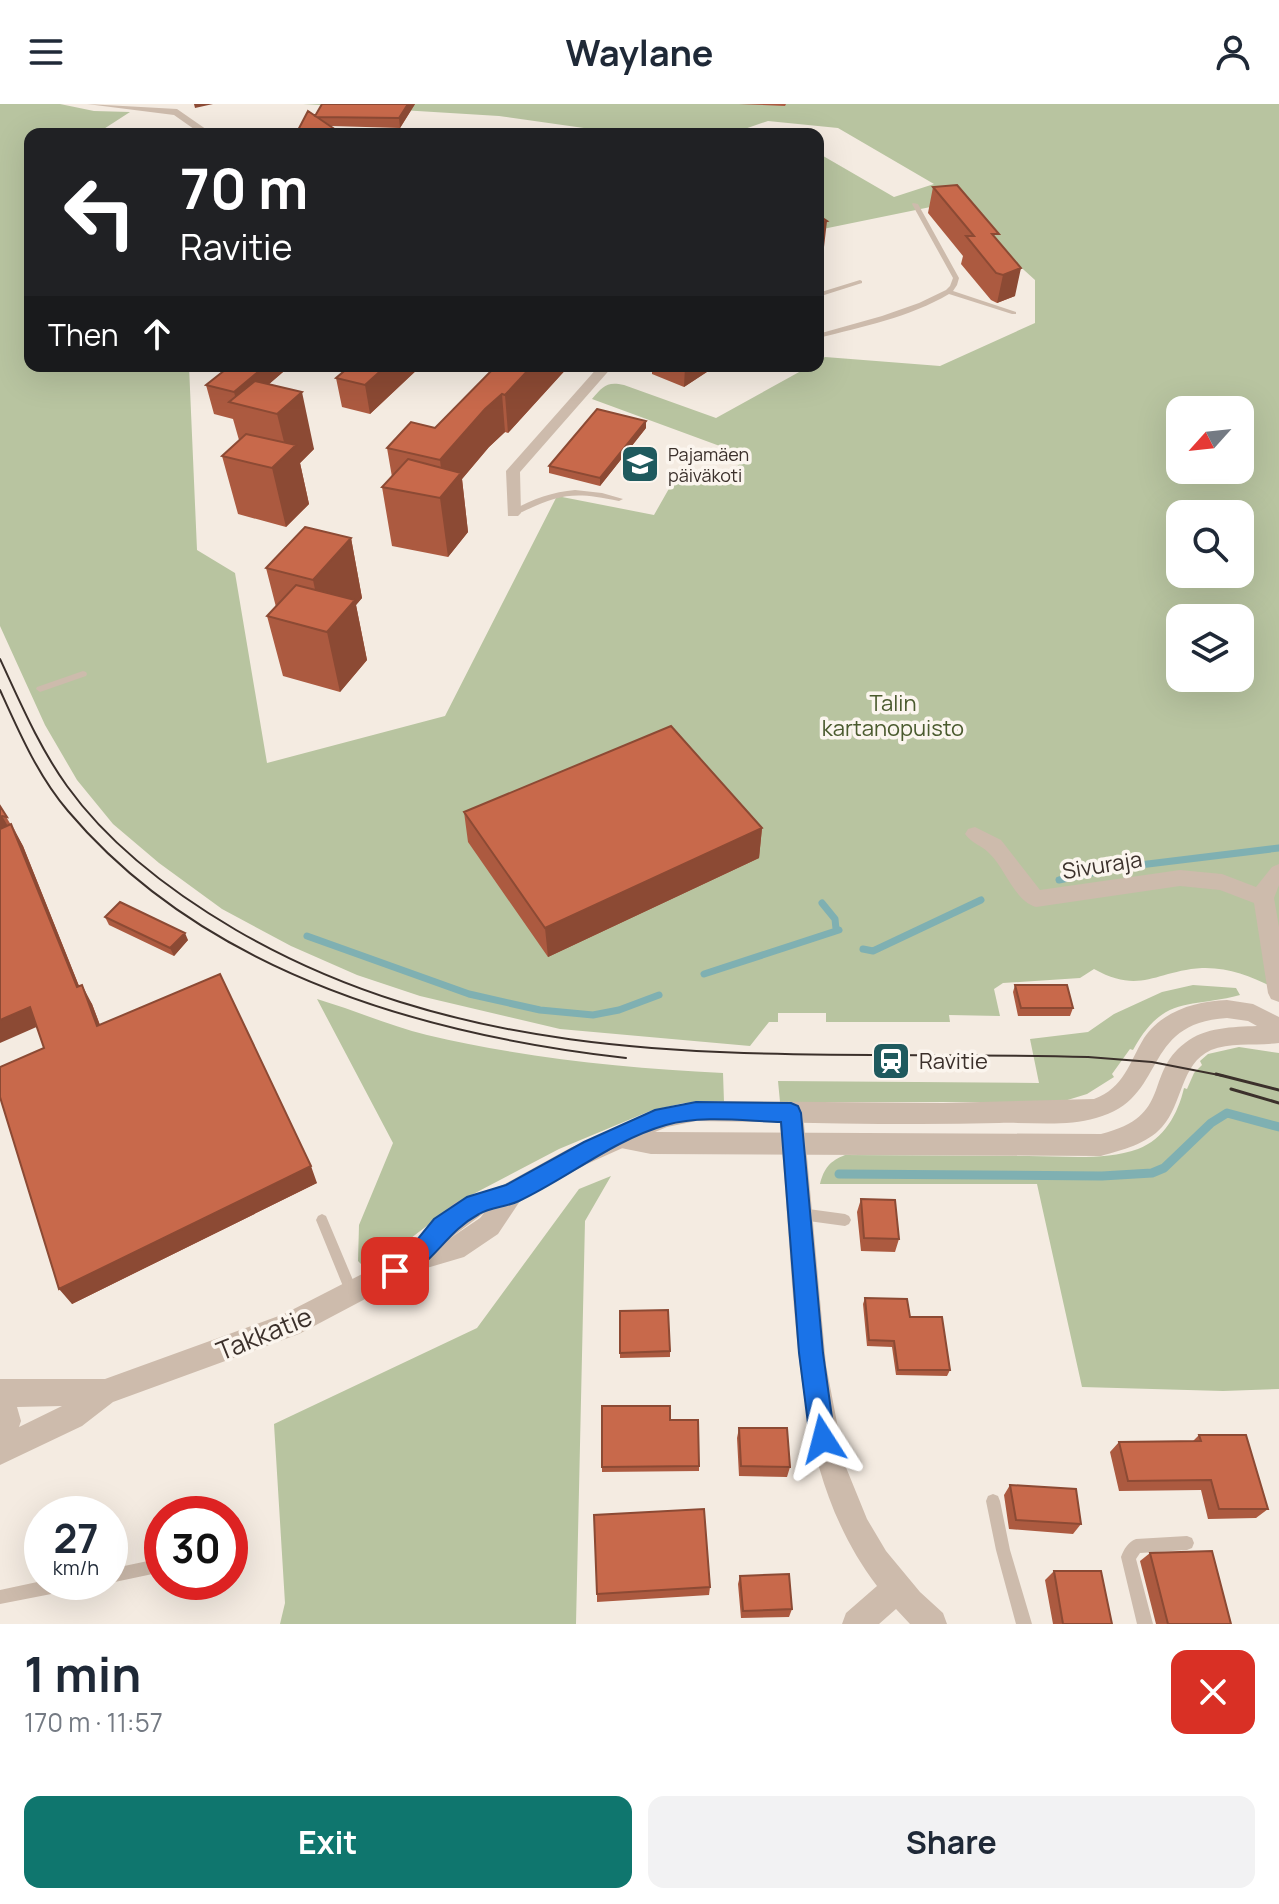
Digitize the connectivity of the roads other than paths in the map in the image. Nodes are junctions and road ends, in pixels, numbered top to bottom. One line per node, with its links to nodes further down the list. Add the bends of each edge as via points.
1 (92, 104): 2 (street, via 167,109)
2 (200, 128)
3 (915, 204): 5 (lane, via 956,278)
4 (860, 282): 6 (lane)
5 (949, 292): 7 (lane); 8 (lane)
6 (824, 293)
7 (1014, 313)
8 (824, 334)
9 (601, 372): 11 (street, via 513,471)
10 (619, 499): 11 (lane, via 561,492)
11 (513, 513)
12 (83, 674): 13 (lane)
13 (40, 689)
14 (975, 834): 16 (street, Sivuraja, via 995,845 1036,899 1180,878 1222,882)
15 (1279, 872): 16 (street)
16 (1264, 898): 17 (street)
17 (1279, 993)
18 (1279, 1031): 19 (street, via 1253,1013 1228,1008 1189,1015 1163,1031 1142,1072 1103,1107); 21 (street, via 1198,1046 1176,1070 1156,1117 1143,1129 1101,1145)
19 (791, 1113): 20 (street, via 668,1115); 21 (street)
20 (619, 1139): 21 (street); 25 (street, Takkatie, via 511,1194 489,1226 455,1249 416,1259)
21 (794, 1145): 22 (street)
22 (799, 1214): 24 (lane); 32 (street, via 814,1383 827,1460 850,1516)
23 (322, 1220): 25 (lane)
24 (845, 1220)
25 (353, 1294): 26 (street, Takkatie, via 227,1350)
26 (105, 1392): 27 (street, Takkatie); 29 (street, Takkatie, via 72,1416)
27 (0, 1394): 28 (street, via 7,1421)
28 (0, 1443)
29 (0, 1451)
30 (993, 1501): 37 (lane)
31 (1187, 1543): 38 (lane, via 1136,1546 1128,1557)
32 (896, 1589): 35 (street); 36 (street)
33 (24, 1592): 34 (lane)
34 (0, 1597)
35 (857, 1624)
36 (932, 1624)
37 (1024, 1624)
38 (1145, 1624)

